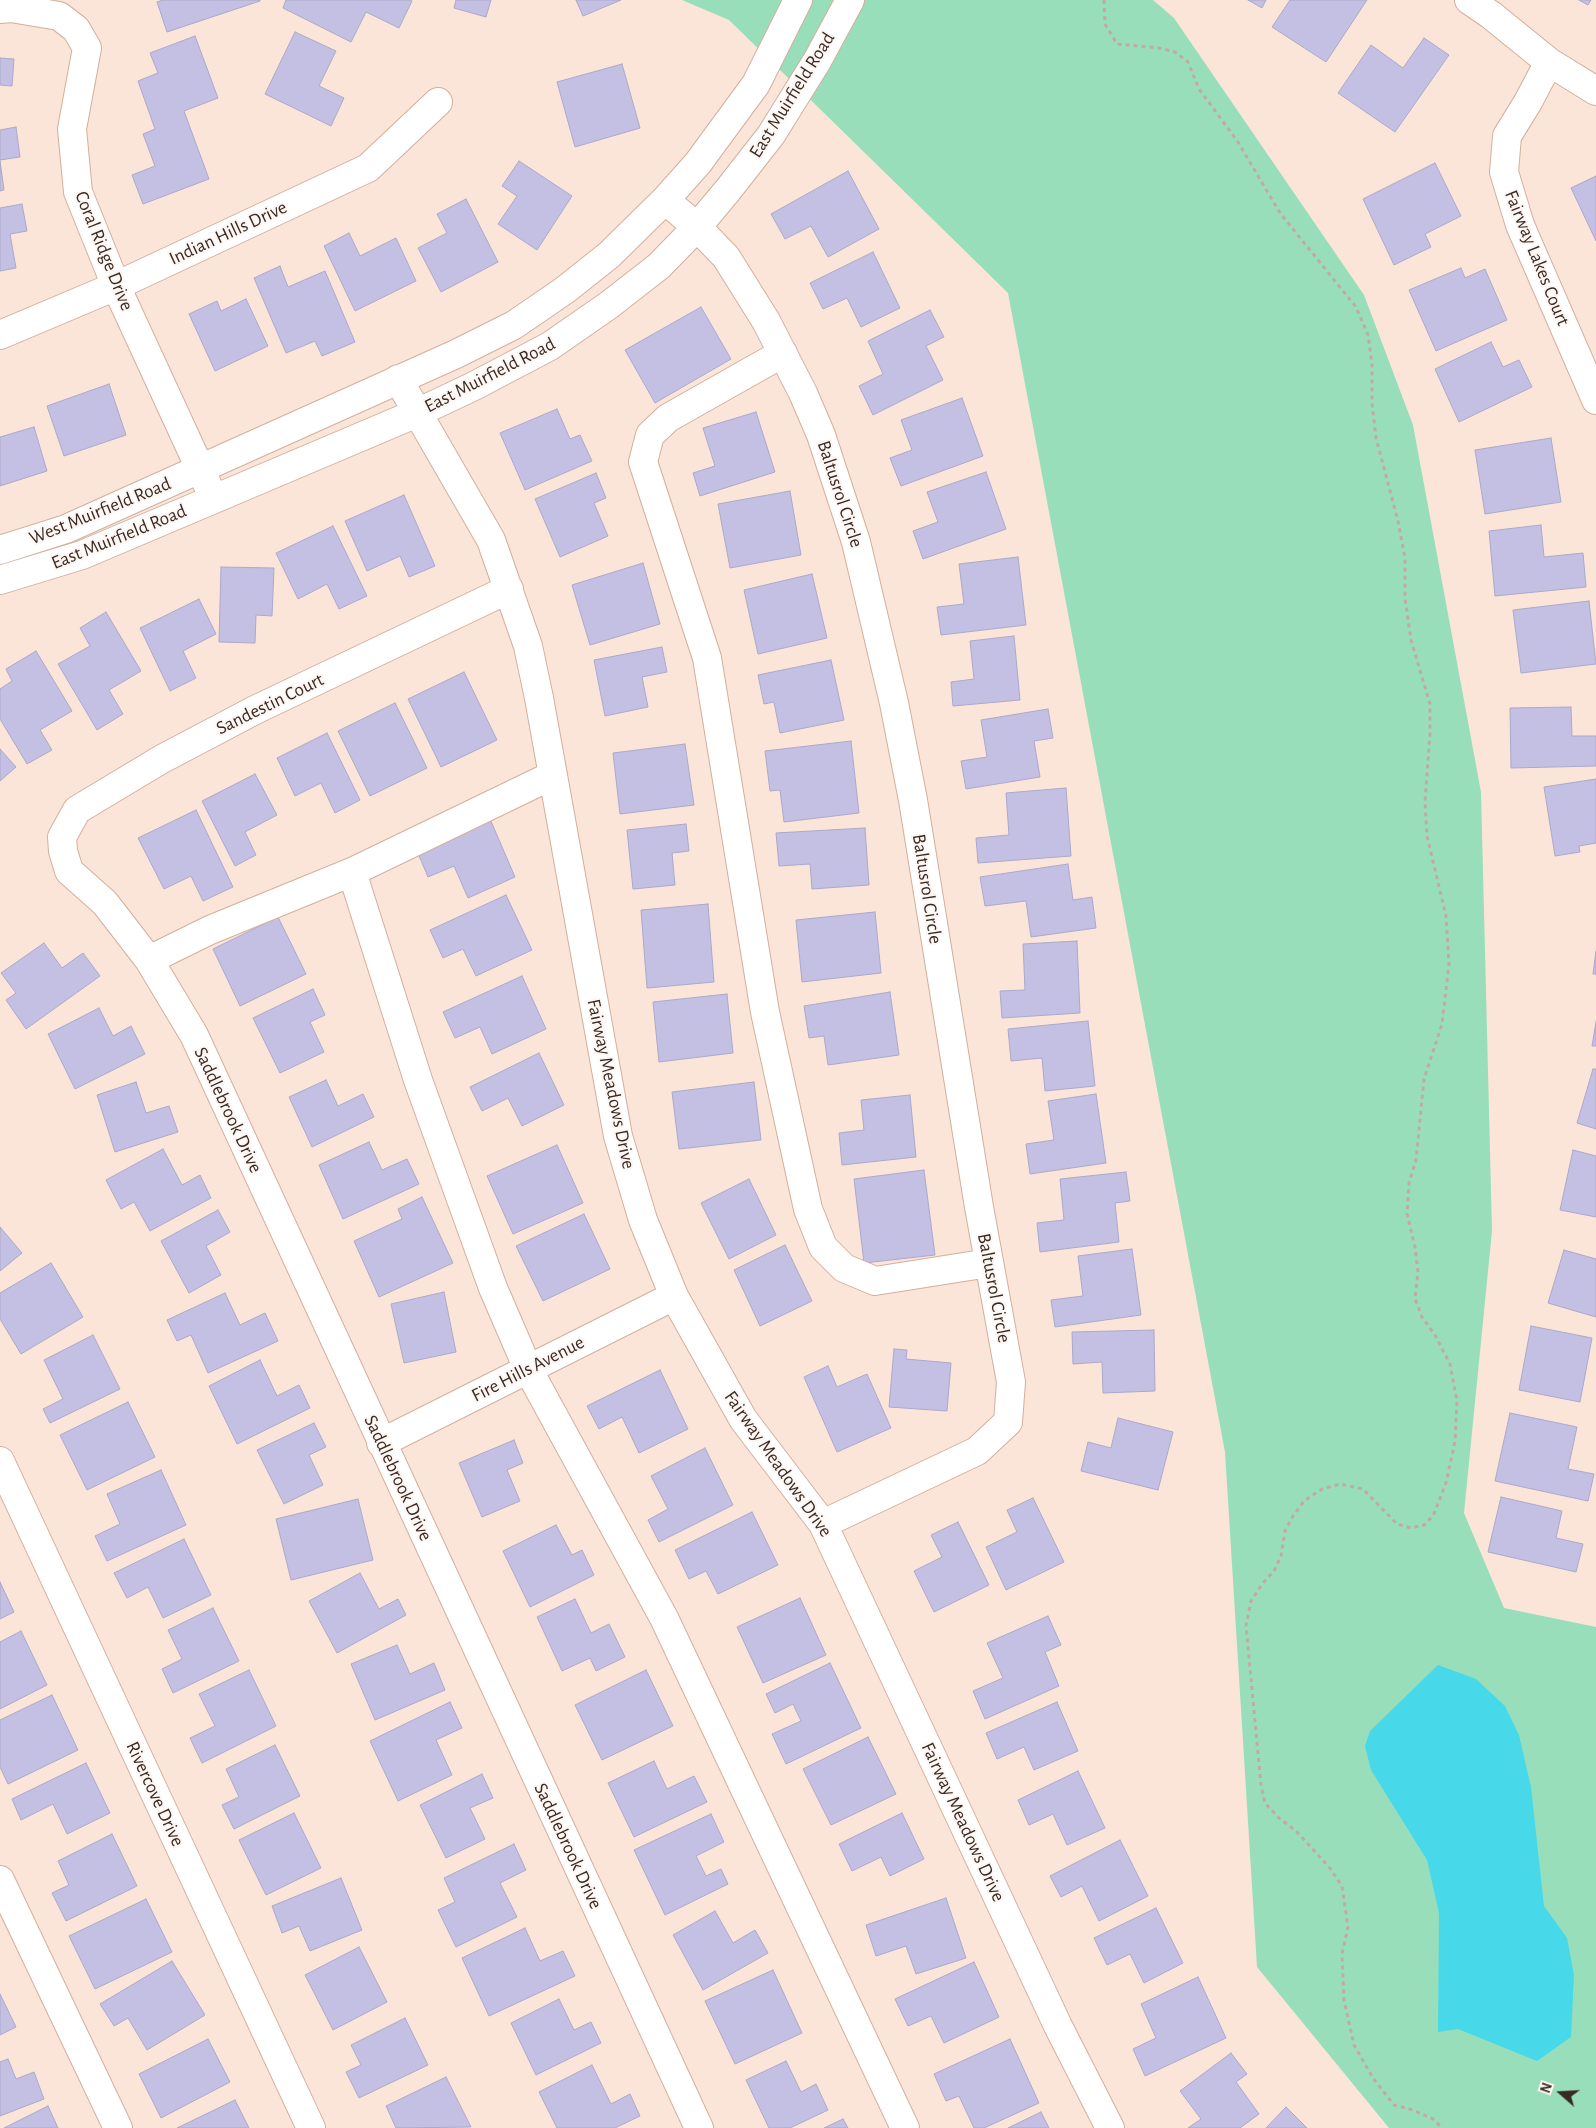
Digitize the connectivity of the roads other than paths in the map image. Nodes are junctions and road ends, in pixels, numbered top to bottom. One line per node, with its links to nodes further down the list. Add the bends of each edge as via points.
1 (798, 0): 8 (street, East Muirfield Road, via 756,84 698,163)
2 (850, 0): 9 (street, East Muirfield Road, via 771,135)
3 (1469, 0): 5 (street)
4 (6, 9): 10 (street, Coral Ridge Drive, via 58,16 76,29 87,48 72,129 78,192)
5 (1549, 62): 6 (street); 14 (street, Fairway Lakes Court, via 1507,136 1504,172 1520,225)
6 (1596, 91)
7 (438, 102): 10 (street, Indian Hills Drive, via 368,168)
8 (666, 200): 9 (street, Baltusrol Circle); 13 (street, East Muirfield Road, via 609,255 514,325)
9 (697, 227): 12 (street, Baltusrol Circle, via 726,257); 15 (street, East Muirfield Road, via 659,266 609,306 550,346)
10 (116, 286): 11 (street, Indian Hills Drive); 16 (street, Coral Ridge Drive)
11 (0, 335)
12 (783, 353): 25 (street, Baltusrol Circle, via 807,401 836,473 869,590 913,800); 25 (street, via 668,418 650,435 643,462 708,658 765,1012 808,1209 823,1247 844,1268 875,1281)
13 (398, 379): 15 (street, Fairway Meadows Drive); 16 (street, East Muirfield Road)
14 (1596, 400)
15 (417, 413): 17 (street, East Muirfield Road); 20 (street, Fairway Meadows Drive, via 492,540)
16 (199, 469): 17 (street, Coral Ridge Drive); 18 (street, West Muirfield Road, via 66,529)
17 (214, 499): 19 (street, East Muirfield Road, via 82,555)
18 (0, 550)
19 (0, 580)
20 (509, 589): 21 (street, Fairway Meadows Drive, via 528,646); 22 (street, Sandestin Court, via 255,710 162,759 77,810 62,837)
21 (553, 774): 23 (street); 26 (street, Fairway Meadows Drive, via 618,1136 643,1220)
22 (63, 852): 24 (street, Saddlebrook Drive, via 69,871 105,902)
23 (352, 872): 24 (street, via 210,930); 27 (street, via 418,1080 493,1288)
24 (149, 960): 28 (street, Saddlebrook Drive, via 194,1035)
25 (990, 1263): 30 (street, Baltusrol Circle, via 1012,1382 1008,1422 977,1451)
26 (674, 1296): 27 (street, Fire Hills Avenue); 30 (street, Fairway Meadows Drive, via 743,1420)
27 (528, 1369): 28 (street, Fire Hills Avenue); 35 (street, via 664,1618)
28 (381, 1443): 34 (street, Saddlebrook Drive)
29 (0, 1461): 33 (street, Rivercove Drive)
30 (823, 1524): 36 (street, Fairway Meadows Drive, via 1058,2026)
31 (0, 1880): 32 (street)
32 (118, 2128)
33 (310, 2128)
34 (699, 2128)
35 (905, 2128)
36 (1110, 2128)

